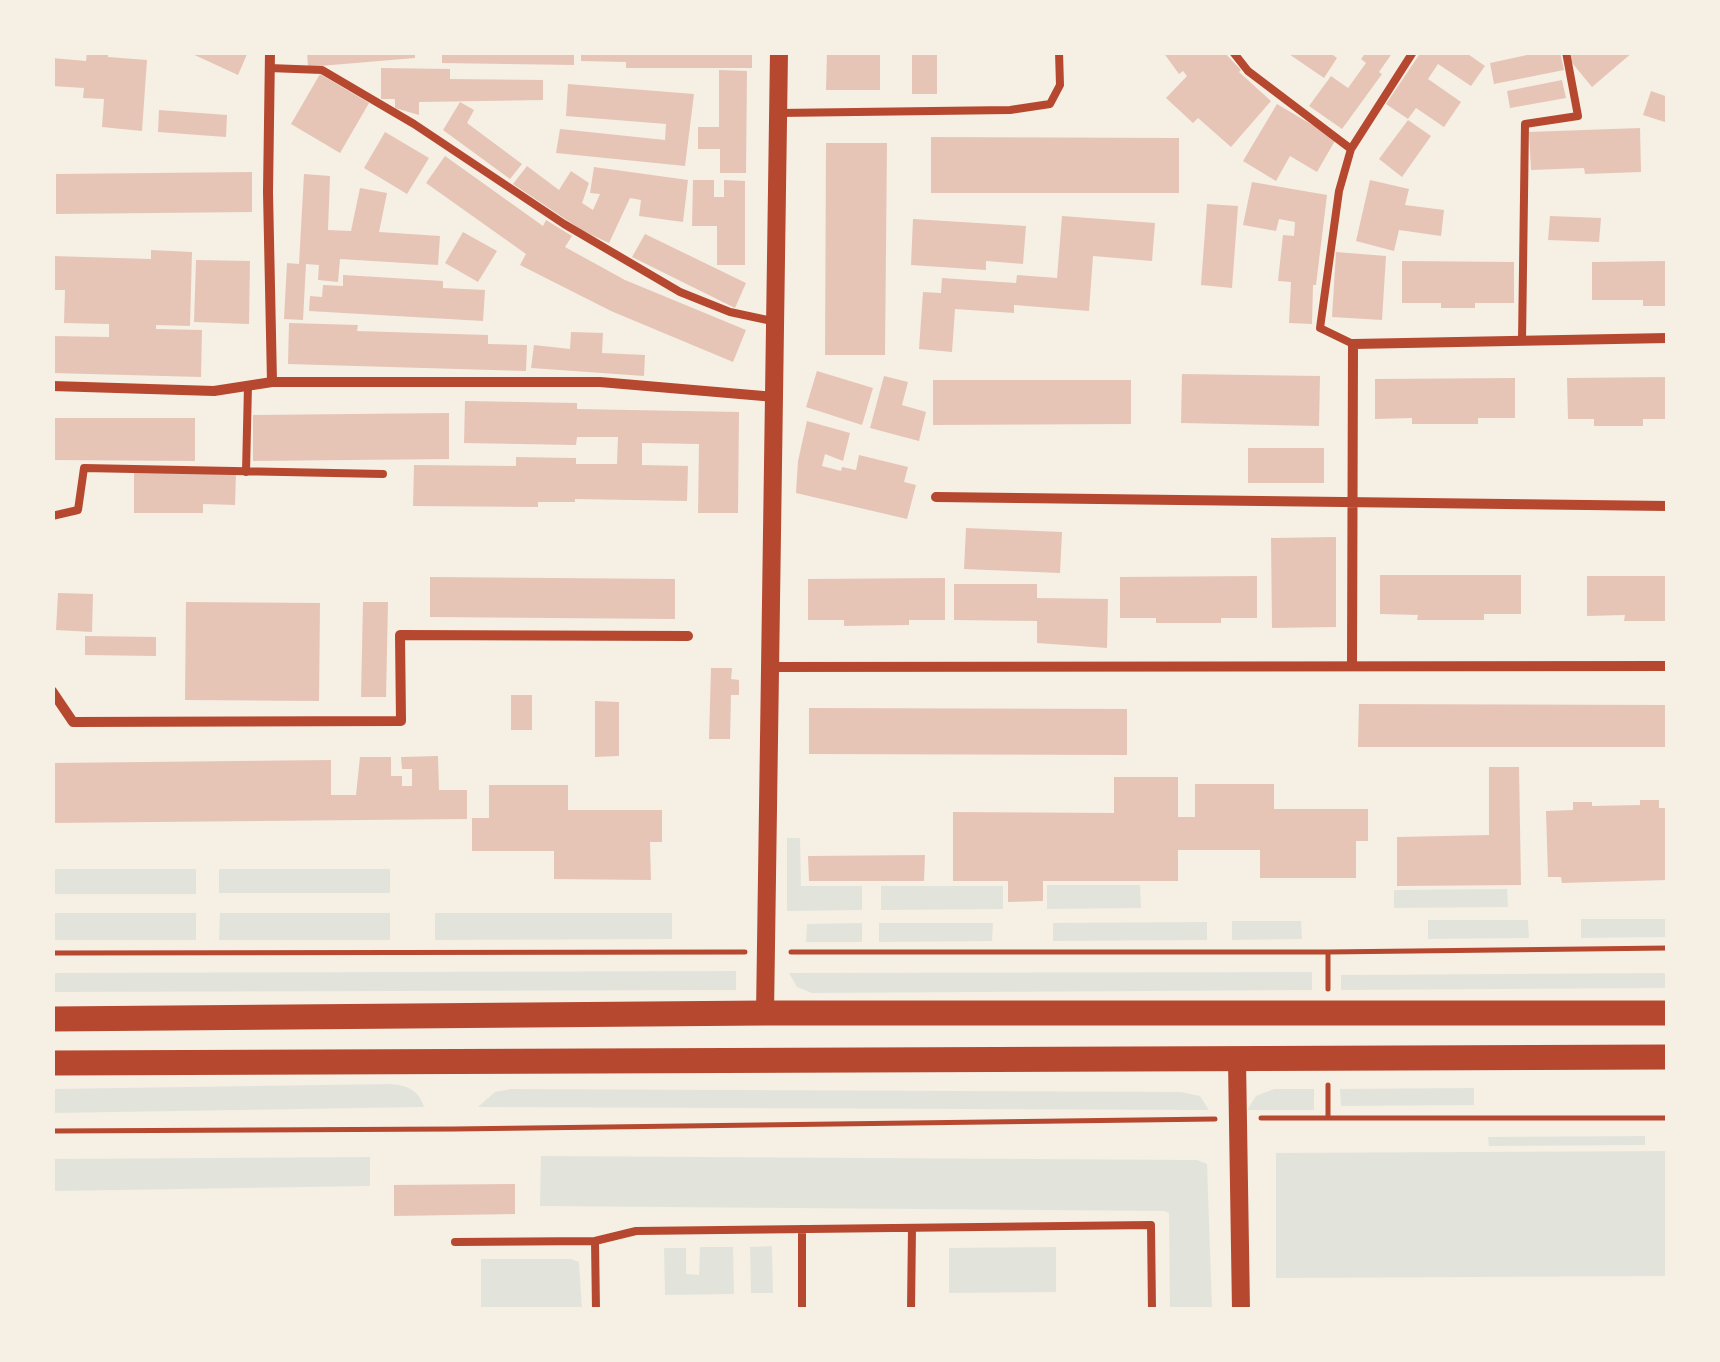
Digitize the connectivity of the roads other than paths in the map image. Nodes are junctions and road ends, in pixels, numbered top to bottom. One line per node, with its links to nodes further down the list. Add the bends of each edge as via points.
1 (270, 52): 7 (street)
2 (779, 52): 8 (street)
3 (1059, 52): 8 (lane, via 1060,85 1050,104)
4 (1233, 52): 9 (lane, via 1248,71)
5 (1413, 52): 9 (lane)
6 (1566, 52): 12 (lane, via 1578,116 1525,124)
7 (270, 68): 10 (lane, via 322,70 680,292); 14 (street)
8 (778, 113): 10 (street)
9 (1352, 149): 13 (lane, via 1339,191 1320,328)
10 (777, 322): 17 (street)
11 (1668, 338): 12 (street)
12 (1522, 341): 13 (street)
13 (1353, 344): 21 (street)
14 (272, 382): 16 (street); 17 (street, via 600,382)
15 (52, 386): 16 (street)
16 (248, 386): 18 (lane)
17 (776, 397): 27 (street)
18 (246, 472): 19 (lane); 23 (lane, via 84,468 78,510)
19 (383, 474)
20 (936, 497): 21 (street)
21 (1352, 502): 22 (street); 25 (street)
22 (1668, 506)
23 (52, 516)
24 (688, 636): 28 (street, via 400,635 401,721 73,722)
25 (1352, 665): 26 (street); 27 (street)
26 (1668, 666)
27 (770, 668): 29 (street)
28 (52, 691)
29 (765, 1013): 30 (main road); 31 (main road)
30 (1668, 1013)
31 (52, 1018)
32 (1668, 1057): 33 (main road)
33 (1237, 1060): 34 (main road); 43 (street)
34 (52, 1063)
35 (912, 1228): 36 (lane); 41 (lane); 42 (lane, via 1151,1225)
36 (802, 1229): 37 (lane, via 636,1231); 40 (lane)
37 (595, 1241): 38 (lane); 39 (lane)
38 (455, 1242)
39 (596, 1310)
40 (802, 1310)
41 (911, 1310)
42 (1152, 1310)
43 (1242, 1310)

